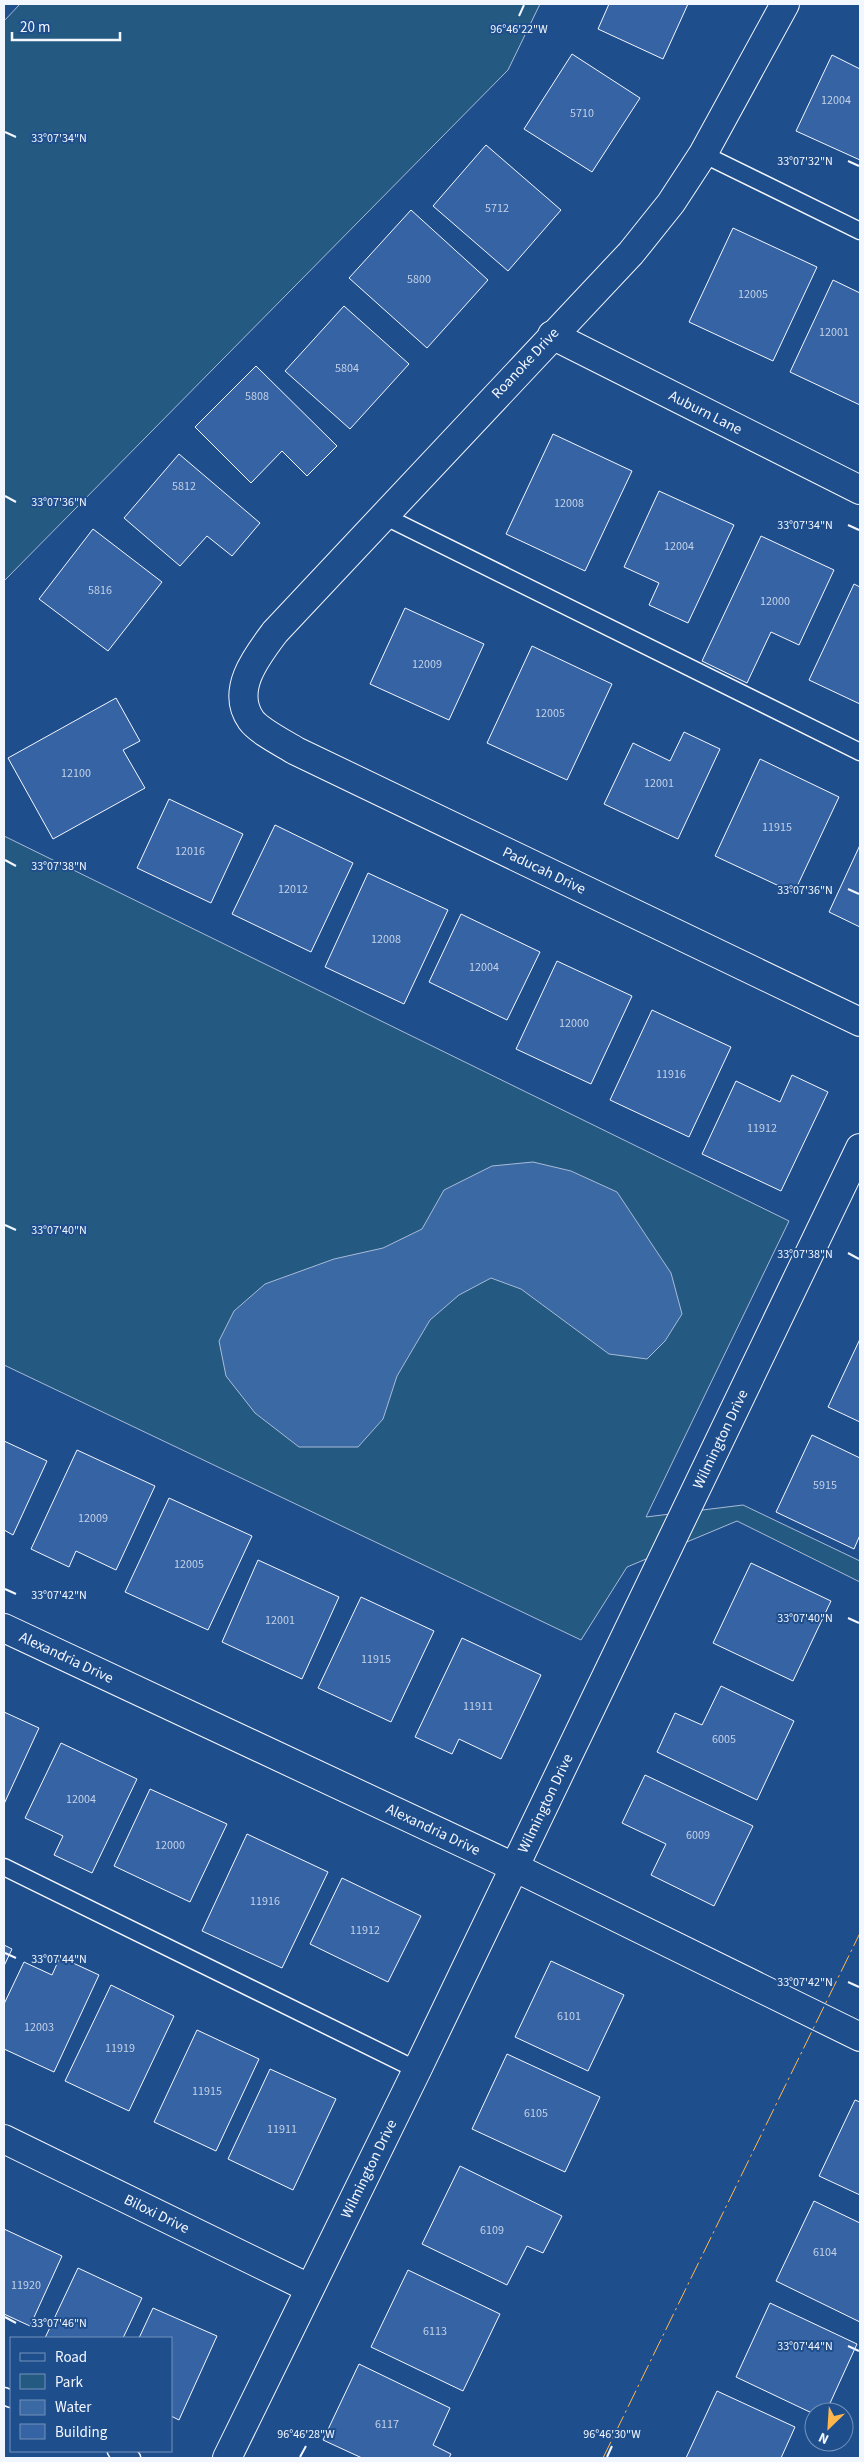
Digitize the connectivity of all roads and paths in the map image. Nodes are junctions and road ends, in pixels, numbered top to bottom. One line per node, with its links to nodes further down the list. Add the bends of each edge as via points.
1 (785, 4): 2 (street, Roanoke Drive)
2 (702, 154): 3 (lane); 4 (street, Roanoke Drive, via 671,203 637,246)
3 (860, 231)
4 (552, 335): 5 (street, Auburn Lane); 6 (street, Roanoke Drive)
5 (860, 490)
6 (384, 516): 7 (street, Roanoke Drive, via 261,651 246,682); 8 (lane)
7 (243, 702): 9 (street, Paducah Drive, via 251,721 296,751)
8 (860, 752)
9 (860, 1022)
10 (860, 1148): 13 (street, Wilmington Drive)
11 (4, 1628): 13 (street, Alexandria Drive)
12 (4, 1867): 15 (lane)
13 (514, 1868): 14 (street, Alexandria Drive); 15 (street, Wilmington Drive)
14 (860, 2037)
15 (417, 2070): 17 (street, Wilmington Drive)
16 (4, 2139): 17 (street, Biloxi Drive)
17 (309, 2288): 20 (street, Wilmington Drive)
18 (118, 2452): 19 (lane)
19 (132, 2458)
20 (227, 2458)

